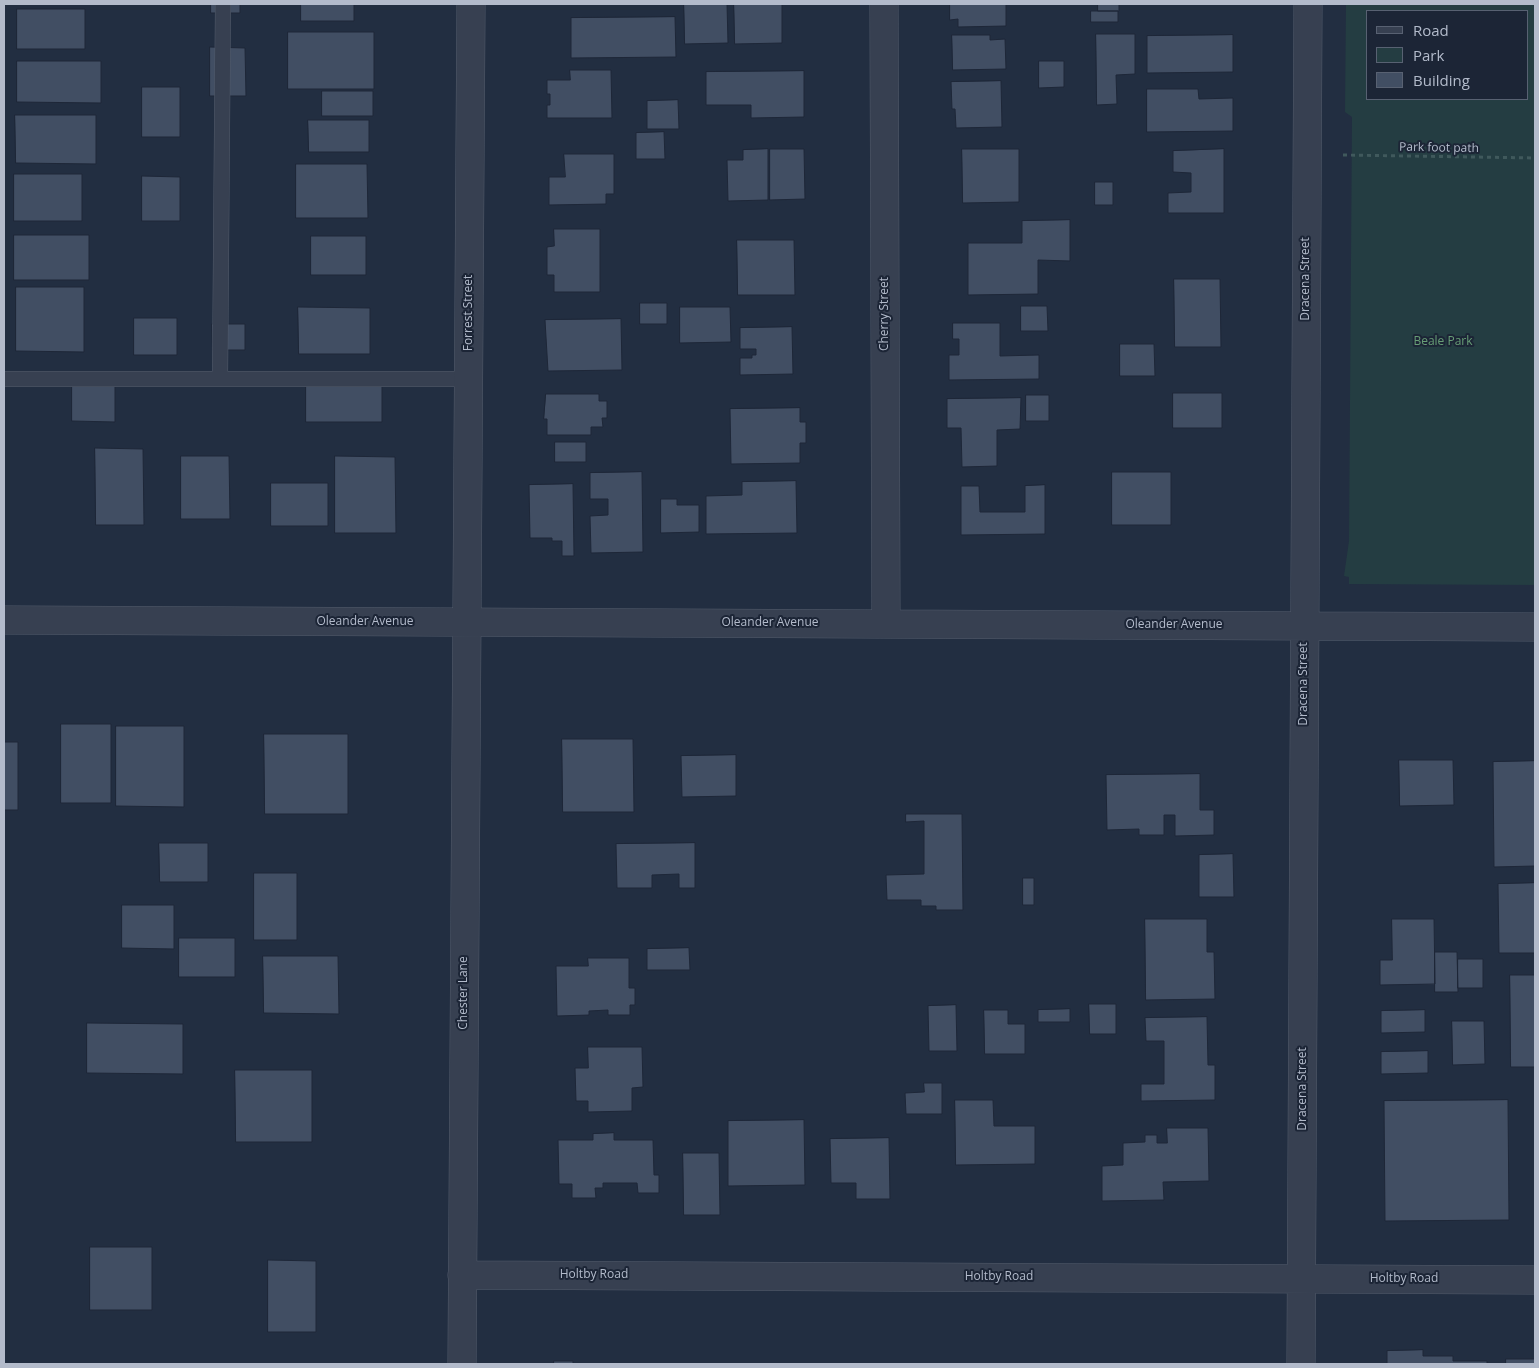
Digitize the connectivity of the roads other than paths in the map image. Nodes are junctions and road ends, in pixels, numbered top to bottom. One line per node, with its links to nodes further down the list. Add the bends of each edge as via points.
1 (223, 4): 6 (lane)
2 (471, 4): 7 (street, Forrest Street)
3 (884, 4): 10 (street, Cherry Street)
4 (1308, 4): 11 (street, Dracena Street)
5 (4, 379): 6 (lane)
6 (220, 379): 7 (lane)
7 (469, 379): 9 (street, Forrest Street)
8 (4, 620): 9 (street, Oleander Avenue)
9 (467, 622): 10 (street, Oleander Avenue); 13 (street, Chester Lane)
10 (886, 624): 11 (street, Oleander Avenue)
11 (1305, 626): 12 (street, Oleander Avenue); 14 (street, Dracena Street)
12 (1535, 627)
13 (462, 1275): 14 (street, Holtby Road); 16 (street, Chester Lane)
14 (1302, 1279): 15 (street, Holtby Road); 17 (street, Dracena Street)
15 (1535, 1280)
16 (462, 1364)
17 (1301, 1364)

